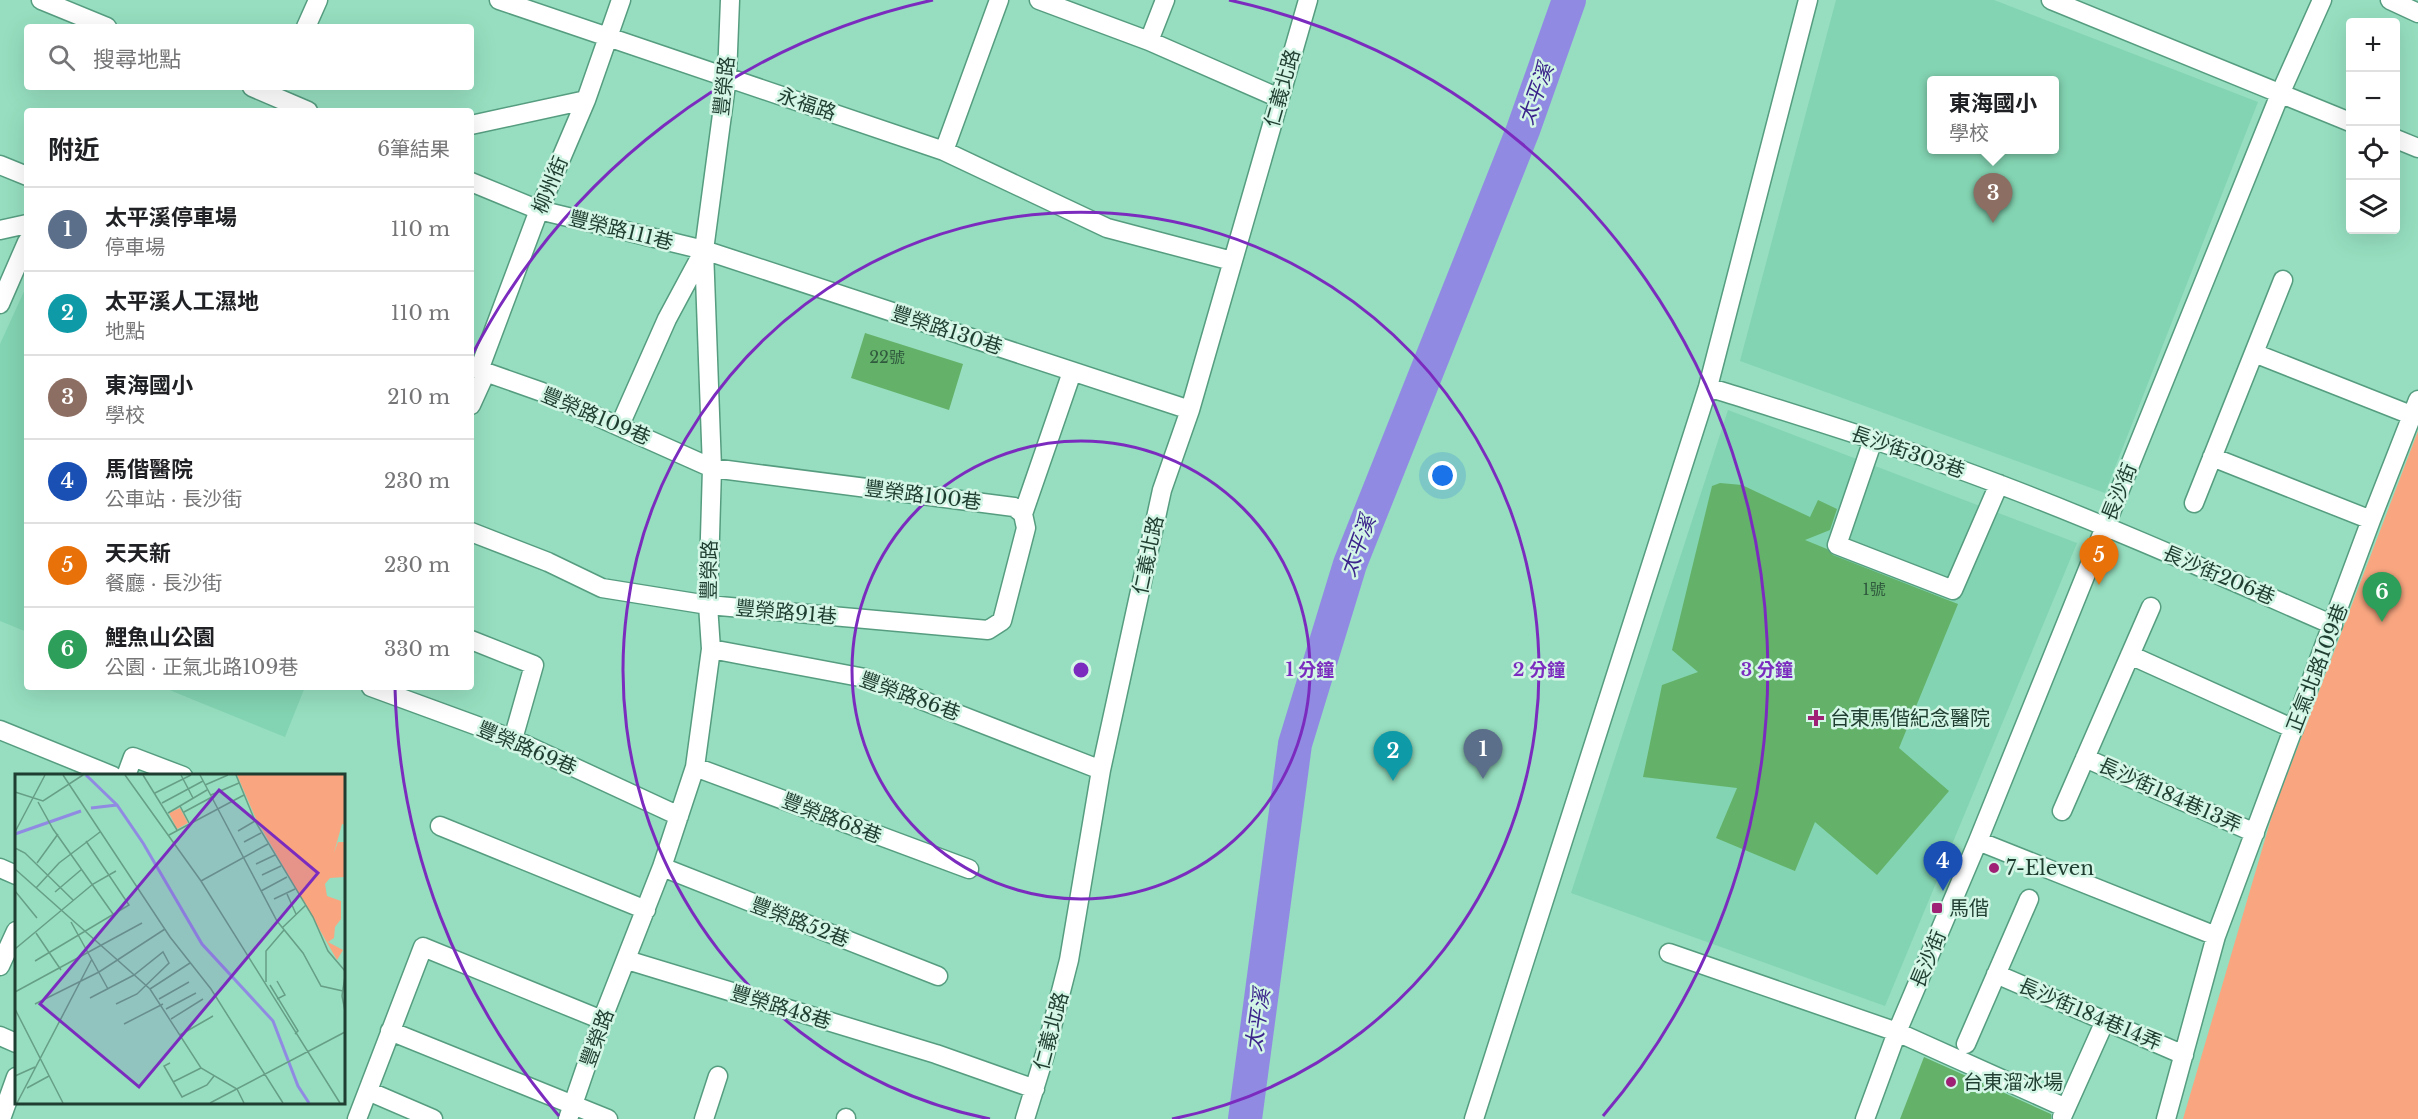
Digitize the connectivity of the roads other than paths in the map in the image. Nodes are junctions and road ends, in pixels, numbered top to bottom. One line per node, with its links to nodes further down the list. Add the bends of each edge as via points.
1 (41, 0): 15 (street)
2 (318, 0): 16 (street)
3 (499, 0): 17 (street, 永福路)
4 (621, 0): 17 (street, 柳州街)
5 (730, 0): 19 (street, 豐榮路)
6 (999, 0): 30 (street)
7 (1039, 0): 18 (street)
8 (1165, 0): 18 (street)
9 (1308, 0): 23 (street, 仁義北路)
10 (1808, 0): 45 (street)
11 (2051, 0): 21 (street)
12 (2322, 0): 21 (street, 長沙街)
13 (2390, 0): 14 (street)
14 (2418, 14)
15 (100, 24)
16 (307, 24)
17 (608, 36): 19 (street, 永福路); 24 (street, 柳州街)
18 (1149, 41): 23 (street)
19 (727, 77): 30 (street, 永福路); 38 (street, 豐榮路)
20 (258, 90): 22 (street)
21 (2280, 94): 26 (street); 57 (street, 長沙街)
22 (275, 98): 25 (street)
23 (1279, 98): 39 (street, 仁義北路)
24 (586, 100): 27 (street); 34 (street, 柳州街)
25 (300, 108)
26 (2346, 120)
27 (474, 124)
28 (2400, 141): 29 (street)
29 (2418, 148)
30 (944, 151): 39 (street, 永福路, via 1107,228)
31 (0, 165): 32 (street)
32 (24, 175)
33 (474, 183): 34 (street, 豐榮路111巷)
34 (539, 210): 38 (street, 豐榮路111巷); 43 (street, 柳州街)
35 (24, 225): 36 (street)
36 (0, 230)
37 (24, 249): 41 (street)
38 (704, 250): 44 (street, 豐榮路130巷); 49 (street, via 667,319); 52 (street, 豐榮路)
39 (1232, 261): 48 (street, 仁義北路)
40 (2283, 280): 42 (street)
41 (0, 304)
42 (2254, 353): 47 (street); 51 (street)
43 (479, 370): 46 (street, 柳州街); 49 (street, 豐榮路109巷)
44 (1072, 372): 48 (street, 豐榮路130巷); 55 (street)
45 (1708, 387): 50 (street, 長沙街303巷); 113 (street)
46 (474, 392)
47 (2414, 407): 56 (street, 正氣北路109巷)
48 (1190, 410): 71 (street, 仁義北路, via 1162,490)
49 (620, 426): 52 (street, 豐榮路109巷)
50 (1873, 440): 53 (street, 長沙街303巷); 53 (street, via 1837,545 1953,591)
51 (2212, 457): 54 (street); 56 (street)
52 (712, 468): 55 (street, 豐榮路100巷, via 1014,507); 59 (street, 豐榮路)
53 (1999, 484): 57 (street, 長沙街303巷)
54 (2194, 503)
55 (1023, 514): 59 (street, 豐榮路91巷, via 1026,528 1002,621 988,630)
56 (2371, 520): 61 (street, 正氣北路109巷)
57 (2105, 525): 61 (street, 長沙街206巷); 79 (street, 長沙街)
58 (474, 533): 59 (street, 豐榮路91巷, via 602,588)
59 (708, 605): 63 (street, 豐榮路)
60 (2151, 608): 64 (street)
61 (2333, 624): 66 (street, 正氣北路109巷)
62 (474, 641): 68 (street, via 534,665)
63 (711, 649): 70 (street, 豐榮路); 71 (street, 豐榮路86巷, via 865,678)
64 (2130, 655): 66 (street); 69 (street)
65 (379, 690): 68 (street, 豐榮路69巷)
66 (2294, 729): 78 (street, 正氣北路109巷)
67 (0, 730): 72 (street)
68 (513, 739): 76 (street, 豐榮路69巷)
69 (2085, 758): 75 (street); 78 (street, 長沙街184巷13弄)
70 (695, 767): 76 (street, 豐榮路); 82 (street, 豐榮路68巷)
71 (1101, 770): 103 (street, 仁義北路, via 1069,960)
72 (108, 774)
73 (127, 774): 74 (street, via 133,757)
74 (178, 774)
75 (2062, 810)
76 (679, 816): 80 (street, 豐榮路)
77 (440, 826): 85 (street)
78 (2255, 833): 86 (street, 正氣北路109巷)
79 (1978, 841): 86 (street); 96 (street, 長沙街)
80 (662, 867): 85 (street, 豐榮路); 92 (street, 豐榮路52巷)
81 (0, 868): 83 (street)
82 (969, 869)
83 (15, 875)
84 (2029, 898): 91 (street)
85 (646, 910): 89 (street, 豐榮路)
86 (2216, 936): 100 (street, 正氣北路109巷)
87 (11, 941): 90 (street)
88 (1669, 952): 96 (street)
89 (627, 960): 93 (street, 豐榮路); 103 (street, 豐榮路48巷, via 936,1054)
90 (0, 966)
91 (1996, 974): 94 (street, 長沙街184巷14弄); 99 (street)
92 (938, 976)
93 (602, 1020): 95 (street, via 423,947); 105 (street, 豐榮路)
94 (2105, 1021): 100 (street, 長沙街184巷14弄); 106 (street)
95 (390, 1031): 104 (street); 105 (street)
96 (1898, 1032): 106 (street); 114 (street, 長沙街)
97 (0, 1036): 98 (street)
98 (15, 1043)
99 (1966, 1044)
100 (2184, 1055): 115 (street, 正氣北路109巷)
101 (718, 1076): 111 (street)
102 (15, 1080): 107 (street)
103 (1035, 1089): 112 (street, 仁義北路)
104 (368, 1091): 108 (street); 109 (street)
105 (570, 1112): 110 (street)
106 (2063, 1113)
107 (1, 1119)
108 (357, 1119)
109 (433, 1119)
110 (608, 1119)
111 (704, 1119)
112 (1025, 1119)
113 (1474, 1119)
114 (1865, 1119)
115 (2166, 1119)

